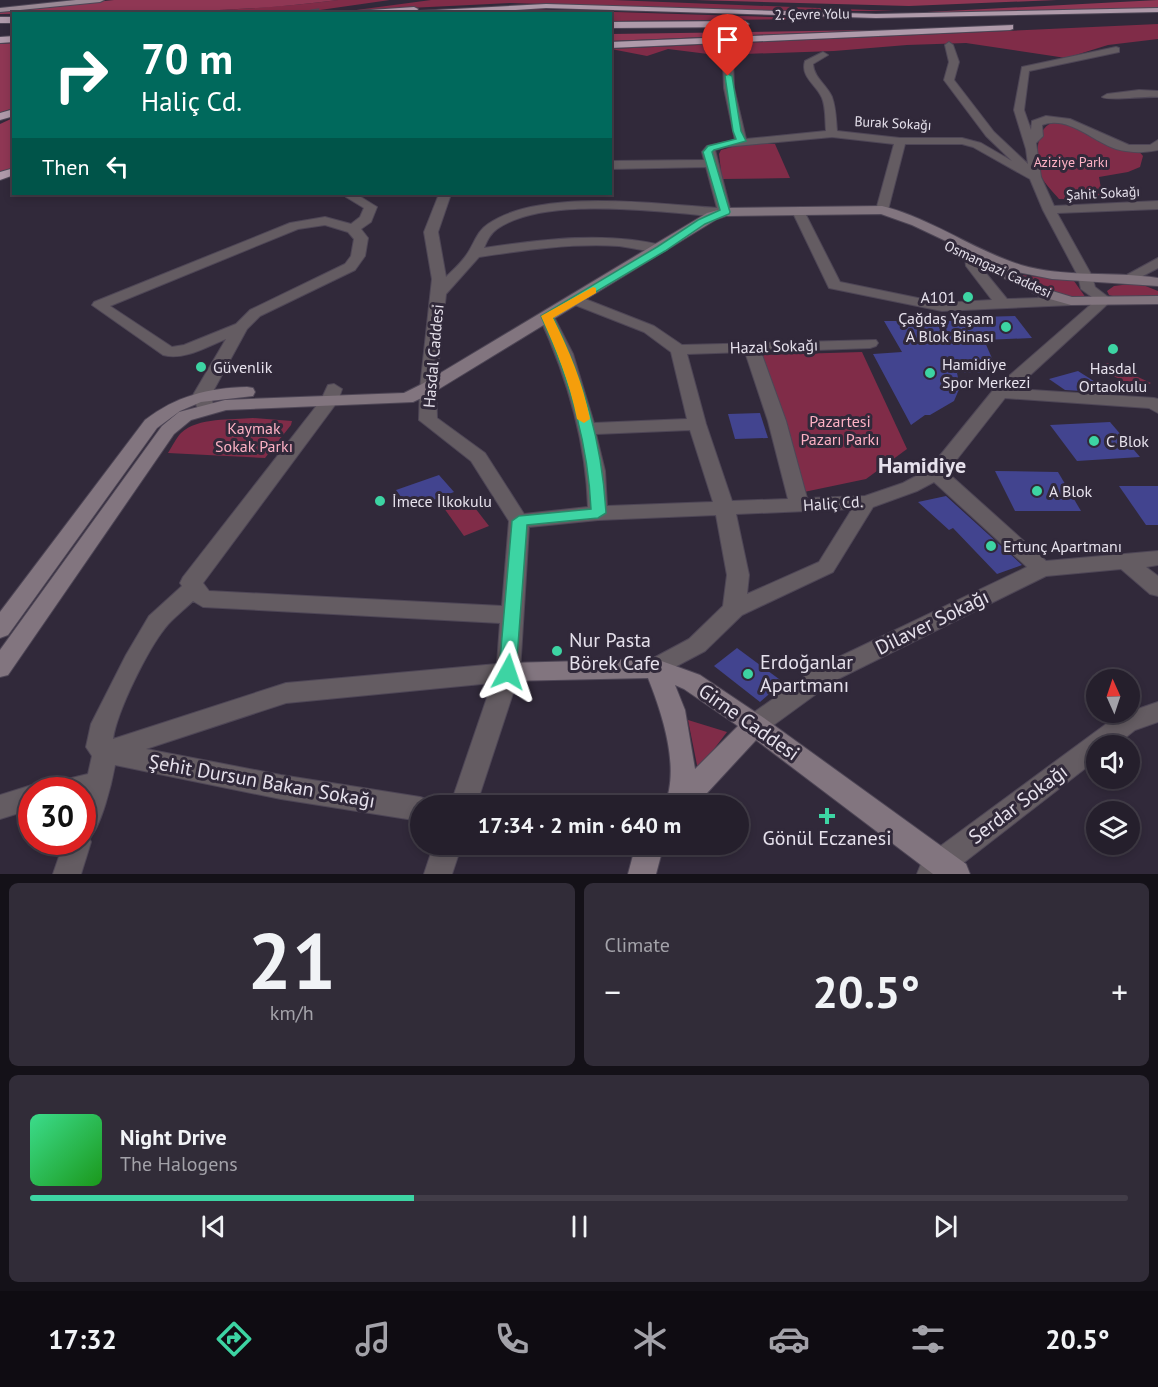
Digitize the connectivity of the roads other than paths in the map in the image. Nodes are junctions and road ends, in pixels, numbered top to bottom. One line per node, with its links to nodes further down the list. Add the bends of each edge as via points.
1 (71, 0): 6 (main road)
2 (100, 0): 9 (main road)
3 (406, 0): 11 (highway)
4 (655, 0): 7 (highway, via 877,9)
5 (1066, 2): 7 (highway)
6 (0, 3)
7 (1044, 4): 14 (highway, via 915,12)
8 (506, 7): 12 (highway); 13 (highway); 14 (highway)
9 (0, 10)
10 (1158, 11): 14 (highway, via 972,15); 17 (highway, 2. Çevre Yolu)
11 (327, 12)
12 (340, 12)
13 (432, 12)
14 (768, 13)
15 (1158, 18): 16 (highway); 21 (highway, 2. Çevre Yolu)
16 (1126, 21)
17 (786, 23)
18 (754, 24): 19 (highway, 2. Çevre Yolu)
19 (612, 25)
20 (1020, 26): 22 (highway)
21 (612, 30)
22 (612, 45)
23 (949, 45): 36 (street, via 954,62 949,80 990,134)
24 (1116, 50): 32 (street, via 1025,69 1019,110)
25 (823, 55): 29 (street, via 808,63 808,70 826,93)
26 (728, 61): 30 (street, via 729,88)
27 (1158, 94): 28 (street)
28 (1107, 97)
29 (832, 134): 30 (street, Burak Sokağı); 31 (street, Burak Sokağı)
30 (741, 141): 34 (street, Burak Sokağı, via 711,148)
31 (900, 141): 36 (street, Burak Sokağı, via 962,141 977,145); 41 (street)
32 (1030, 142): 33 (street, via 1037,136 1036,123 1055,120 1075,124 1116,145 1144,150); 36 (street)
33 (1158, 143)
34 (709, 163): 35 (street); 44 (street)
35 (612, 165)
36 (1035, 177): 42 (street)
37 (445, 195): 54 (street, Hasdal Caddesi, via 431,232)
38 (352, 196): 45 (street, via 371,207 366,219)
39 (1158, 205): 42 (street, Şahit Sokağı)
40 (677, 210): 44 (street); 46 (street); 48 (street, via 566,208 522,213 482,234)
41 (882, 210): 43 (street); 49 (street, Osmangazi Caddesi); 51 (street, via 1017,268)
42 (1049, 210): 51 (street)
43 (798, 211): 44 (street); 59 (street, via 834,285 942,307)
44 (725, 212): 46 (street)
45 (353, 229): 61 (street, via 361,238 358,256 350,267 271,303); 61 (street, via 324,221 295,226 99,305 169,352 188,349)
46 (682, 235): 47 (street)
47 (661, 249): 48 (street, via 641,243 611,242); 55 (street)
48 (474, 254): 54 (street)
49 (972, 257): 58 (street, Osmangazi Caddesi, via 1044,293); 59 (street, via 973,266)
50 (1158, 262): 52 (street)
51 (1085, 276): 52 (street); 56 (street, via 1088,289)
52 (1130, 277): 53 (street)
53 (1158, 282)
54 (438, 293): 65 (street, Hasdal Caddesi)
55 (575, 300): 60 (street); 64 (street, via 649,329)
56 (1105, 300): 57 (street, Osmangazi Caddesi); 58 (street, Osmangazi Caddesi); 66 (street, Haliç Cd.)
57 (1158, 300)
58 (1071, 301): 59 (street)
59 (1003, 304)
60 (547, 316): 65 (street); 71 (street, via 565,354)
61 (241, 327): 68 (street)
62 (870, 343): 63 (street, Hazal Sokağı)
63 (751, 347): 64 (street, Hazal Sokağı); 74 (street, via 777,421)
64 (678, 350): 70 (street)
65 (428, 388): 67 (street, via 407,398); 77 (street, Hasdal Caddesi, via 428,420 478,457)
66 (1000, 393): 69 (street); 72 (street, Haliç Cd.)
67 (331, 395): 68 (street, via 225,405); 81 (street, via 190,583)
68 (203, 402): 85 (street, via 176,406 151,424); 86 (street, via 168,430)
69 (1157, 404)
70 (698, 424): 71 (street); 75 (street)
71 (586, 429): 76 (street, via 596,471)
72 (936, 473): 73 (street, Haliç Cd., via 910,488); 80 (street)
73 (866, 502): 74 (street, Haliç Cd.); 83 (street, via 826,567)
74 (799, 505): 75 (street, Haliç Cd.)
75 (725, 509): 76 (street, Haliç Cd.); 83 (street, via 738,575)
76 (598, 513): 77 (street, Haliç Cd.)
77 (519, 521): 84 (street)
78 (1158, 558): 79 (street, Dilaver Sokağı)
79 (1125, 561): 80 (street, Dilaver Sokağı); 82 (street)
80 (1042, 569): 90 (street, Dilaver Sokağı, via 826,674)
81 (194, 587): 84 (street, via 203,599); 91 (street, via 157,622 134,661 103,724 99,747)
82 (1158, 588)
83 (734, 609): 87 (street, via 697,645)
84 (512, 615): 88 (street)
85 (0, 629)
86 (0, 668)
87 (656, 668): 88 (street, Girne Caddesi); 90 (street, Girne Caddesi, via 692,682); 96 (street, via 673,710 681,752)
88 (508, 672): 91 (street, via 286,693); 95 (street)
89 (1158, 712): 104 (street, Serdar Sokağı, via 1126,723)
90 (755, 725): 97 (street); 104 (street, Girne Caddesi)
91 (105, 752): 92 (street); 100 (street, Şehit Dursun Bakan Sokağı)
92 (99, 783): 93 (street); 94 (street)
93 (96, 784)
94 (96, 791)
95 (467, 795)
96 (679, 795)
97 (687, 795)
98 (18, 802): 99 (street)
99 (0, 807)
100 (410, 807)
101 (73, 855): 105 (street)
102 (444, 855): 106 (street)
103 (647, 855): 107 (street)
104 (943, 870)
105 (67, 874)
106 (438, 874)
107 (642, 874)

